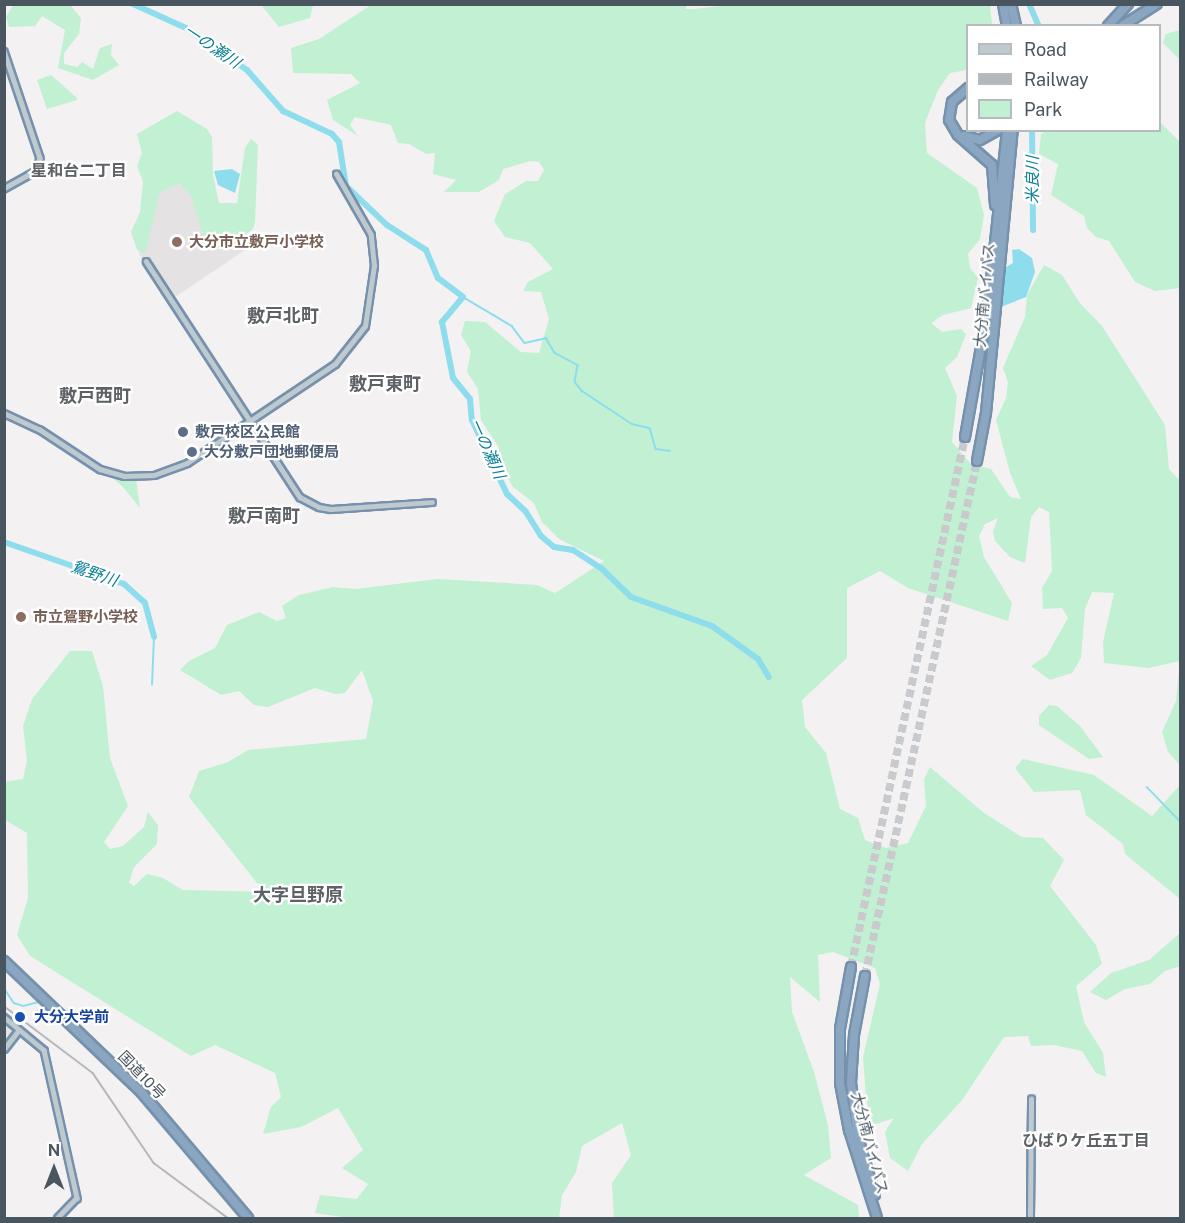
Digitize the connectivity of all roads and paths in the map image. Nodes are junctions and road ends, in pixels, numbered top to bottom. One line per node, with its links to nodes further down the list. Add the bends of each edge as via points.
1 (1003, 4): 5 (highway)
2 (1010, 4): 6 (highway)
3 (1128, 4): 7 (highway)
4 (1157, 4): 8 (highway)
5 (1009, 24)
6 (1009, 24)
7 (1110, 24)
8 (1125, 24)
9 (4, 51): 16 (street, via 40,158 36,171)
10 (966, 91): 12 (highway, via 953,107 956,128 975,140)
11 (966, 91): 18 (highway, via 952,102 950,120 958,135 984,155 994,171)
12 (995, 132)
13 (1007, 132): 18 (highway, 大分南バイパス)
14 (1015, 132): 22 (highway, 大分南バイパス)
15 (336, 174): 20 (street, via 373,241 372,301 365,326 342,358)
16 (4, 189)
17 (146, 261): 20 (street)
18 (992, 276): 21 (highway, 大分南バイパス)
19 (4, 413): 20 (street, via 39,429 100,469 139,477 179,467)
20 (249, 422): 23 (street, via 296,492 312,505 330,509)
21 (965, 437)
22 (977, 460)
23 (432, 502)
24 (4, 962): 32 (highway, 国道10号, via 142,1093)
25 (851, 967): 33 (highway, 大分南バイパス, via 840,1029 840,1083 851,1139)
26 (865, 976): 34 (highway, 大分南バイパス, via 854,1035 852,1095 858,1137)
27 (4, 1017): 28 (street)
28 (19, 1030): 29 (street); 31 (street, via 44,1050 77,1198)
29 (4, 1049)
30 (1031, 1099): 35 (street)
31 (58, 1218)
32 (248, 1218)
33 (877, 1218)
34 (883, 1218)
35 (1030, 1218)

